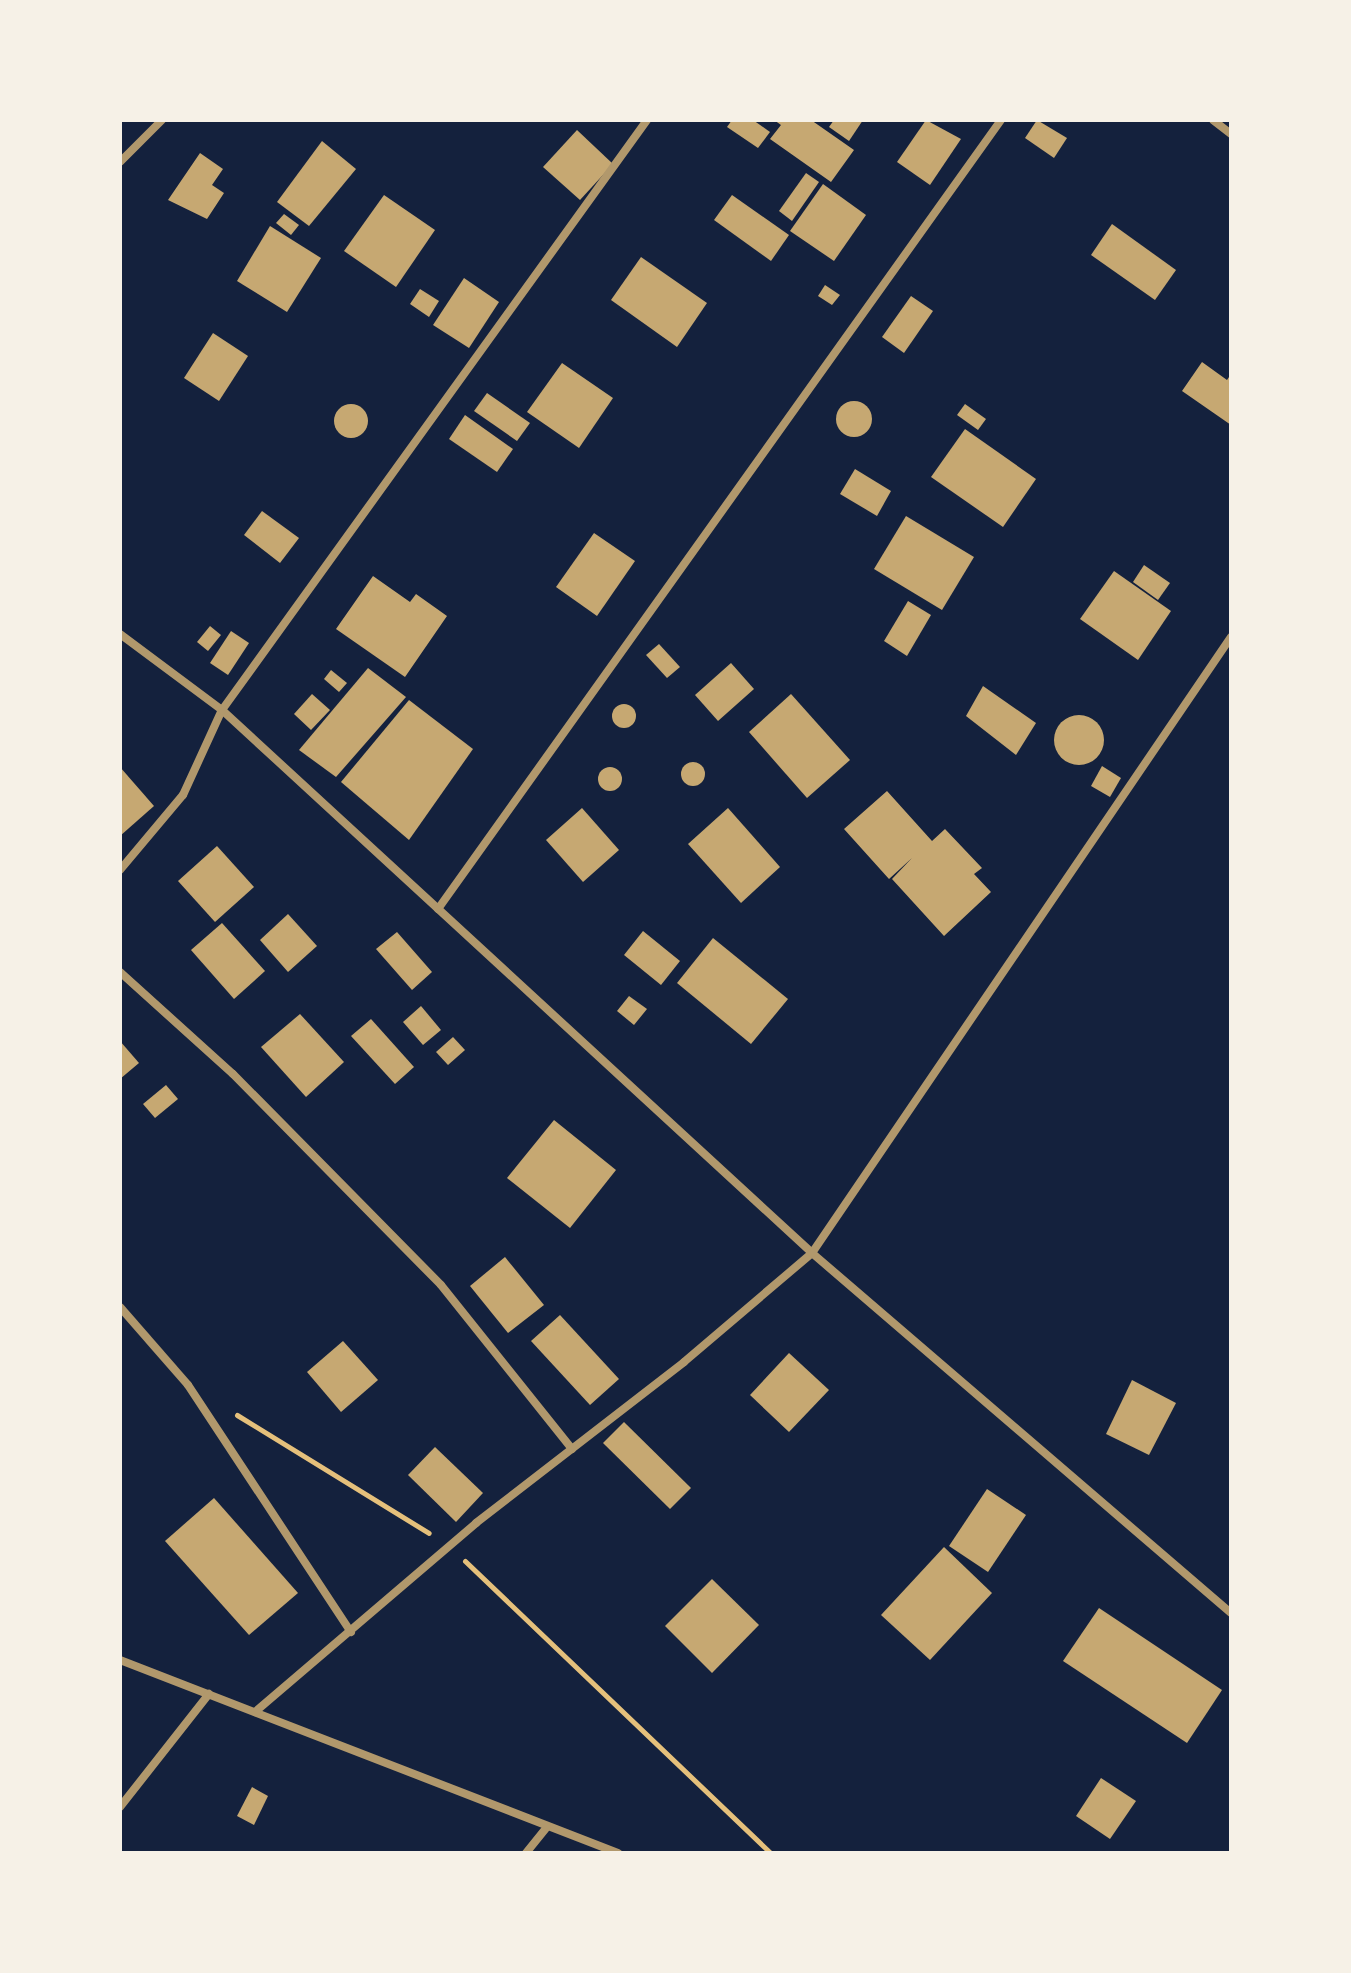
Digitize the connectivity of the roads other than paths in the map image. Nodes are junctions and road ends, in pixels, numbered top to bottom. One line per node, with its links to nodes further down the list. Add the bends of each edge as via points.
1 (162, 120): 6 (street)
2 (647, 120): 9 (street)
3 (1001, 120): 11 (street)
4 (1213, 120): 5 (street)
5 (1231, 134)
6 (120, 162)
7 (120, 634): 9 (street)
8 (1231, 637): 13 (street)
9 (222, 710): 10 (street, via 183,795); 11 (street)
10 (120, 870)
11 (438, 909): 13 (street)
12 (120, 972): 15 (street, via 233,1074 441,1285)
13 (812, 1253): 15 (street); 16 (street)
14 (120, 1307): 17 (street, via 188,1385)
15 (572, 1449): 17 (street)
16 (1231, 1613)
17 (351, 1632): 20 (street)
18 (120, 1660): 19 (street)
19 (209, 1694): 20 (street); 21 (street)
20 (255, 1712): 22 (street)
21 (120, 1807)
22 (547, 1827): 23 (street); 24 (street)
23 (526, 1853)
24 (618, 1853)

